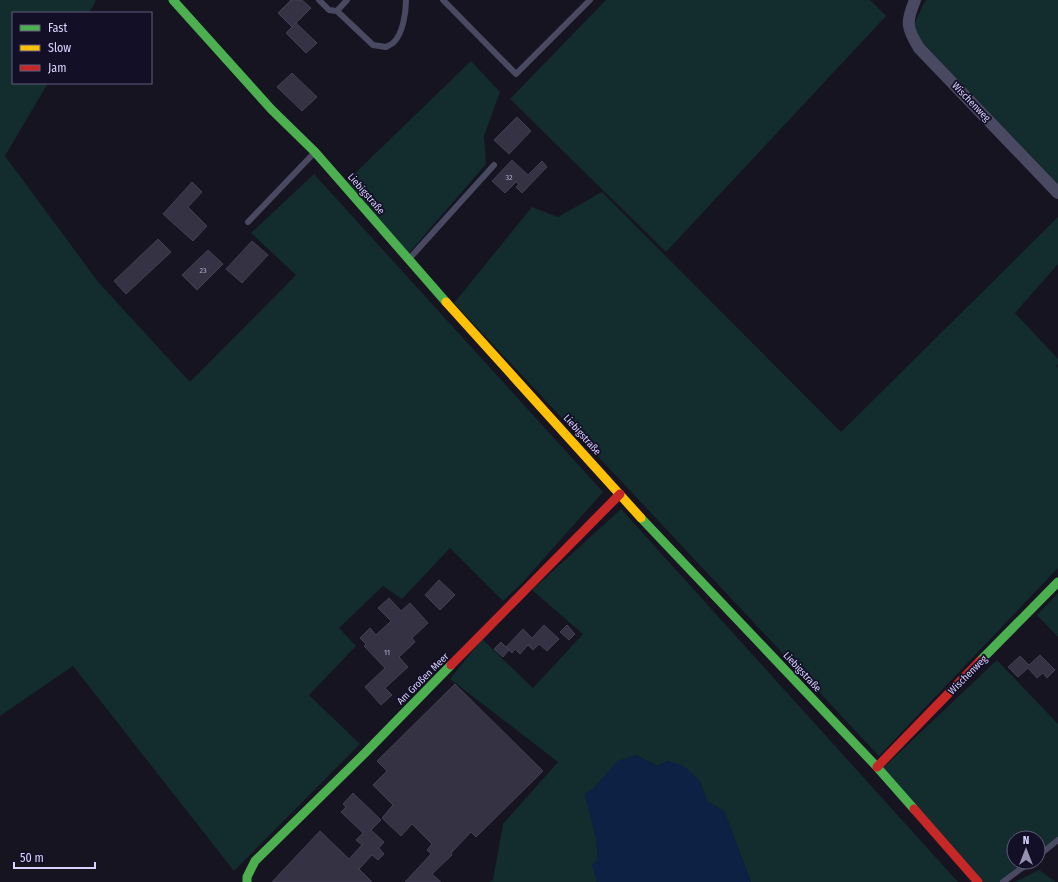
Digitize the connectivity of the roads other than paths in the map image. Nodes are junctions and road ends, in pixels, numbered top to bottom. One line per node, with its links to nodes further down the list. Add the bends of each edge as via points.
1 (173, 0): 9 (street, Liebigstraße, via 271,109)
2 (319, 0): 8 (lane, via 329,10)
3 (347, 0): 8 (lane)
4 (406, 0): 8 (lane, via 406,12 401,28 394,42 386,47 373,45)
5 (443, 0): 6 (lane, via 516,74)
6 (590, 0)
7 (915, 0): 11 (street, Wischenweg, via 908,17 910,34 919,48)
8 (336, 11)
9 (315, 152): 12 (lane); 13 (street, Liebigstraße)
10 (494, 165): 13 (lane)
11 (1058, 193)
12 (248, 222)
13 (408, 260): 14 (street, Liebigstraße)
14 (620, 494): 16 (street, Liebigstraße); 20 (street, Am Großen Meer, via 255,861)
15 (1058, 582): 16 (street, Wischenweg)
16 (877, 767): 21 (street, Liebigstraße)
17 (1058, 840): 18 (lane)
18 (1046, 850)
19 (1019, 870): 22 (lane)
20 (247, 882)
21 (978, 882)
22 (1003, 882)

